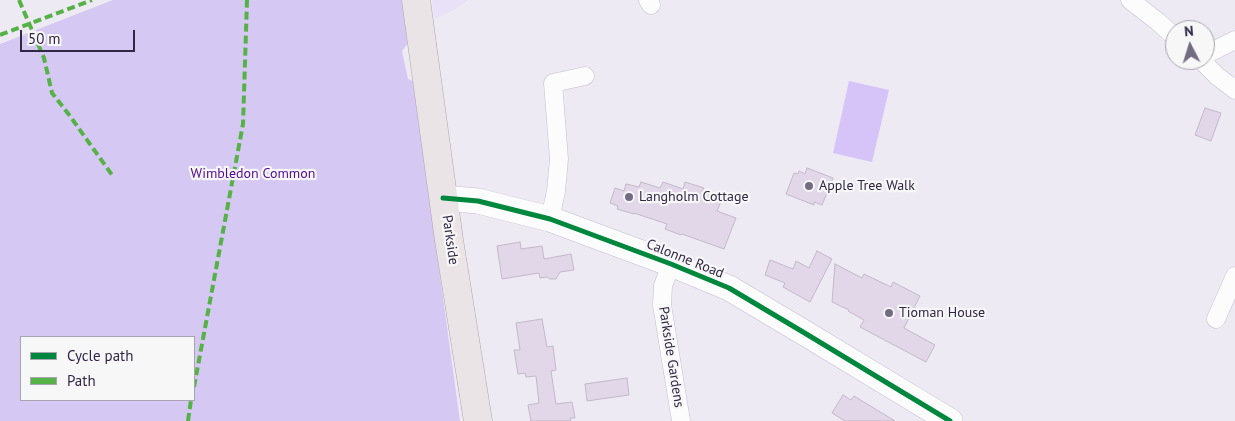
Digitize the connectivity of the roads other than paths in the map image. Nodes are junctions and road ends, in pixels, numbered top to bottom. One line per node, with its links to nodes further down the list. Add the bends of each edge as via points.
1 (416, 0): 9 (main road, Parkside)
2 (1130, 0): 3 (street)
3 (1165, 28)
4 (1235, 40): 5 (street)
5 (1215, 50)
6 (1211, 70): 8 (street)
7 (585, 76): 10 (street, via 553,83 559,159)
8 (1235, 90)
9 (444, 198): 10 (street, Calonne Road, via 478,201); 14 (main road, Parkside)
10 (550, 219): 11 (street, Calonne Road)
11 (671, 264): 15 (street, Parkside Gardens, via 663,286 662,305); 16 (street, Calonne Road, via 729,288)
12 (1235, 276): 13 (street)
13 (1216, 319)
14 (478, 421)
15 (680, 421)
16 (950, 421)

